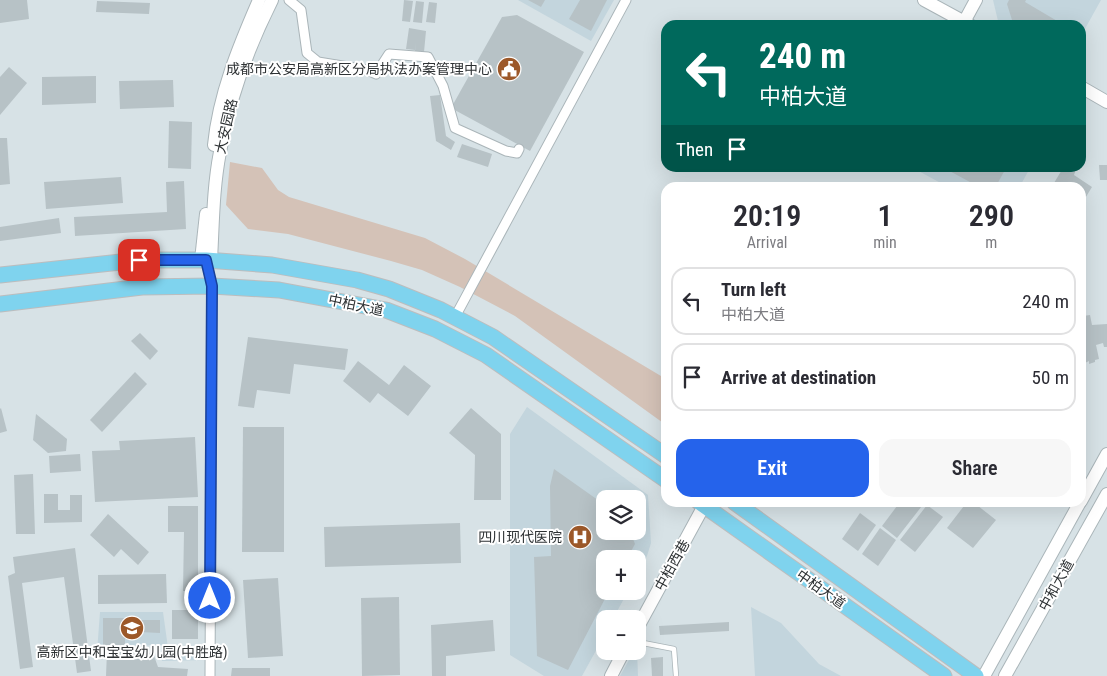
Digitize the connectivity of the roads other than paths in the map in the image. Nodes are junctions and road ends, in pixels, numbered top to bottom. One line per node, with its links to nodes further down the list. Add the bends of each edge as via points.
1 (260, 0): 12 (street, via 239,46 217,120)
2 (272, 0): 12 (street, 大安园路, via 261,21 228,112 219,153)
3 (289, 0): 11 (street, via 301,10 307,53 318,62 376,74 389,54 428,58 443,86 455,128 506,151 517,153)
4 (626, 0): 16 (street)
5 (924, 0): 7 (street)
6 (976, 0): 8 (street)
7 (961, 20)
8 (968, 20)
9 (1086, 90): 10 (street)
10 (1107, 102)
11 (518, 149)
12 (206, 260): 13 (main road, 中柏大道, via 139,260); 14 (street); 16 (main road, 中柏大道, via 272,265 357,280 389,289)
13 (0, 275)
14 (212, 286): 15 (main road, 中柏大道, via 142,287); 19 (main road, 中柏大道, via 279,290 356,304 386,310 435,329 486,356); 29 (street)
15 (0, 304)
16 (455, 317): 17 (main road, 中柏大道, via 493,337)
17 (661, 453)
18 (1107, 454): 20 (street, 中和大道)
19 (661, 477)
20 (1086, 493)
21 (1107, 494): 35 (street, 中和大道)
22 (701, 507): 26 (street, 中柏西巷)
23 (707, 507): 32 (main road, 中柏大道)
24 (741, 507): 33 (main road, 中柏大道)
25 (1078, 507): 34 (street, 中和大道)
26 (646, 612)
27 (646, 644): 31 (lane, via 674,649)
28 (619, 660): 30 (street)
29 (210, 676)
30 (611, 676)
31 (676, 676)
32 (944, 676)
33 (976, 676)
34 (984, 676)
35 (1006, 676)

